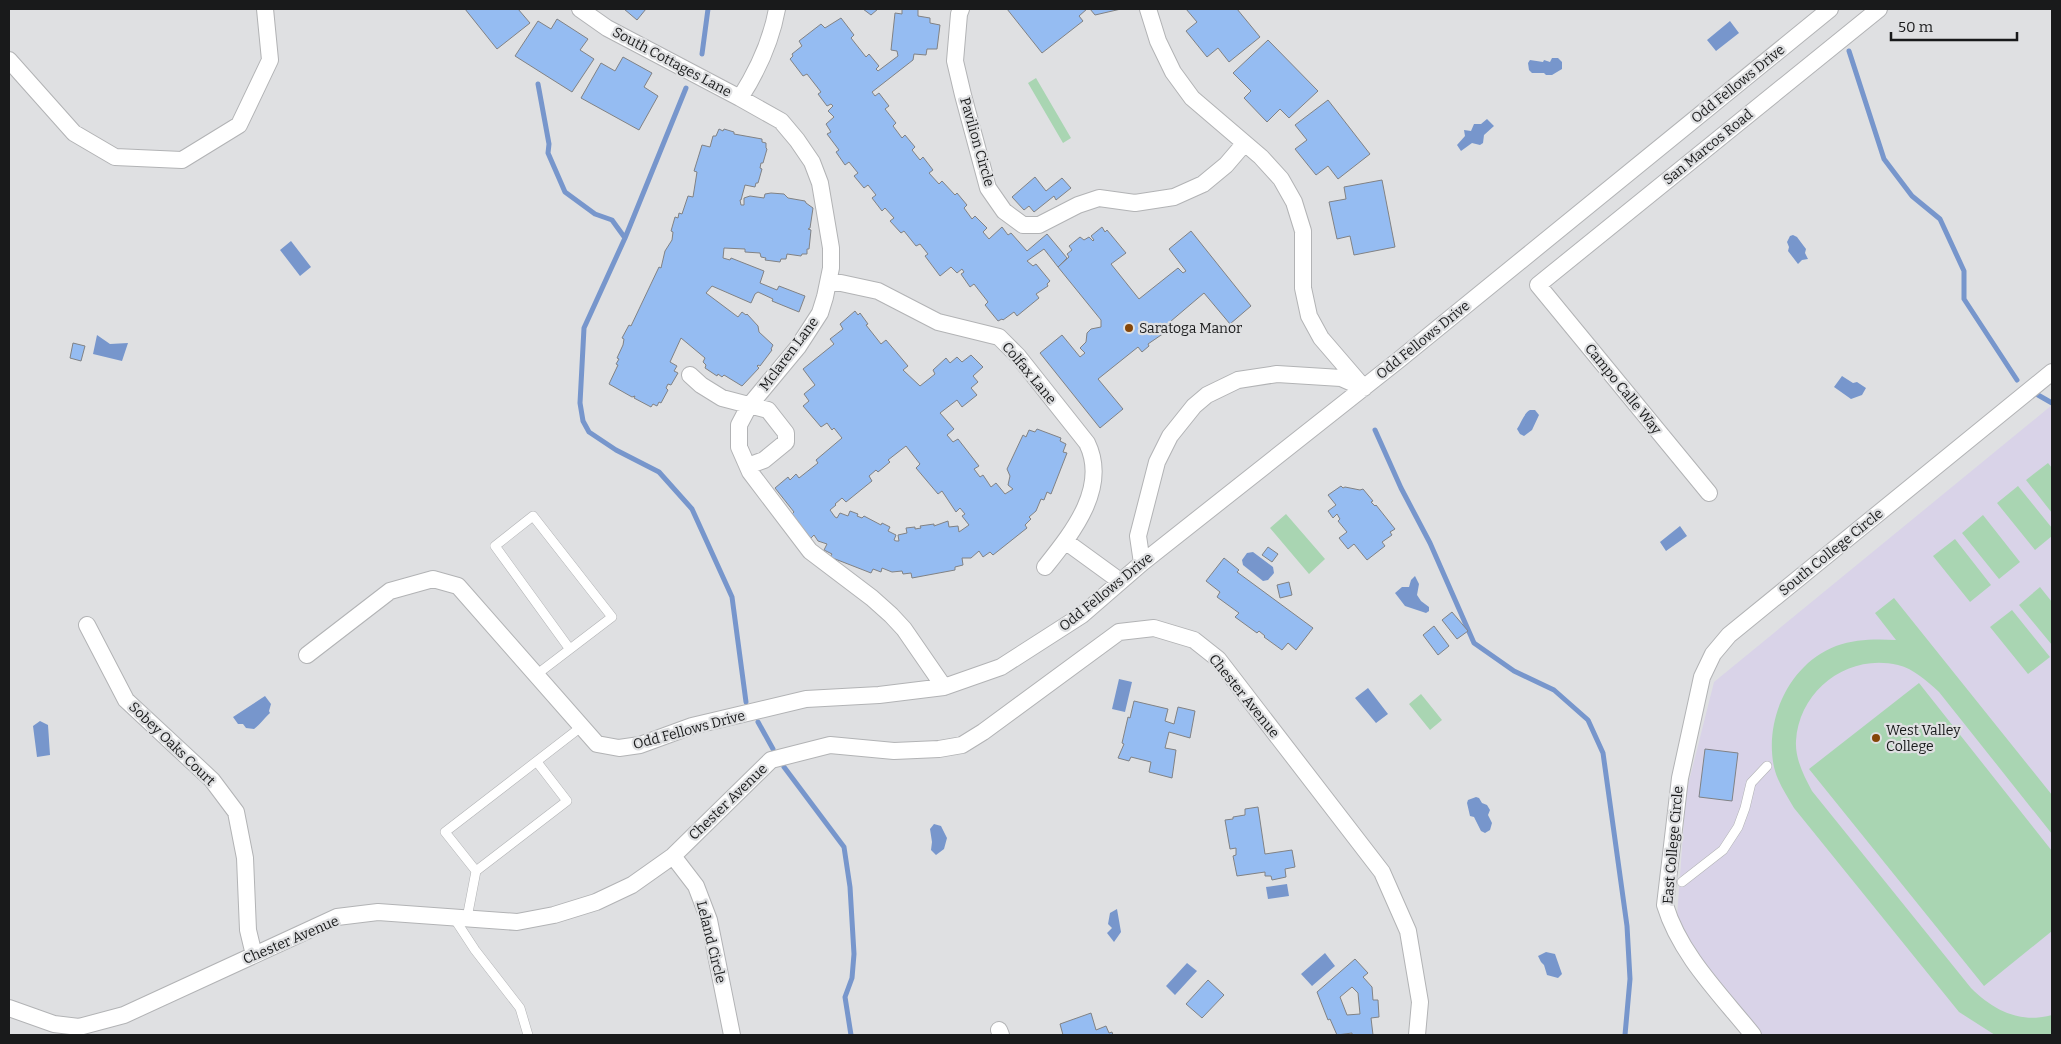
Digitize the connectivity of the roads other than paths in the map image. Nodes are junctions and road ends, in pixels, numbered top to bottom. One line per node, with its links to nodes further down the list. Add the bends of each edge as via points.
1 (265, 9): 8 (street, via 270,60 239,125 182,160 116,157 99,148 74,133)
2 (580, 9): 9 (street, South Cottages Lane, via 607,28)
3 (777, 9): 9 (street, via 762,59)
4 (961, 9): 10 (street, Pavilion Circle, via 955,61 988,188 1004,211 1023,225 1039,225 1078,204 1099,198 1135,203 1174,197 1203,184)
5 (1148, 9): 10 (street, via 1158,41 1173,72 1192,98)
6 (1830, 9): 15 (street, Odd Fellows Drive)
7 (1878, 9): 12 (street, San Marcos Road)
8 (9, 60)
9 (740, 98): 11 (street, Mclaren Lane, via 780,121 812,162 820,183 832,248)
10 (1244, 144): 15 (street, via 1262,157 1281,179 1294,202 1303,231 1303,288 1309,316 1320,338)
11 (828, 283): 16 (street, Mclaren Lane, via 820,313 798,347); 19 (street, Colfax Lane, via 841,282 878,292 938,322 999,338 1018,356 1087,443 1093,456 1095,474 1091,492)
12 (1538, 285): 18 (street, Campo Calle Way)
13 (2052, 372): 31 (street, South College Circle, via 1729,635 1713,654 1702,677)
14 (690, 375): 16 (street, Mclaren Lane, via 701,386 722,398)
15 (1364, 388): 20 (street, Odd Fellows Drive); 20 (street, via 1341,378 1277,374 1238,380 1207,395 1170,436 1156,462 1138,536)
16 (749, 406): 17 (street, Mclaren Lane, via 739,425 739,447); 17 (street, Mclaren Lane, via 768,410 786,433 786,442 764,460)
17 (748, 466): 27 (street, Mclaren Lane, via 810,551 891,615)
18 (1709, 493)
19 (1065, 541): 21 (street, Colfax Lane); 22 (street)
20 (1142, 563): 22 (street, Odd Fellows Drive)
21 (1044, 566)
22 (1120, 581): 27 (street, Odd Fellows Drive, via 1082,615 1001,667)
23 (87, 626): 36 (street, Sobey Oaks Court, via 126,700 212,780 236,812 245,858 248,930)
24 (569, 648): 24 (lane, via 612,617 533,516 495,546); 26 (lane)
25 (307, 655): 26 (street, Odd Fellows Drive, via 390,591 433,579 458,586)
26 (536, 675): 28 (street, Odd Fellows Drive)
27 (944, 687): 28 (street, Odd Fellows Drive, via 879,696 806,699 692,726 640,745 618,748 597,744)
28 (581, 727): 29 (lane)
29 (537, 762): 33 (lane, via 567,801); 33 (lane, via 445,832)
30 (1767, 766): 34 (lane, via 1751,782 1738,828 1723,850)
31 (1680, 778): 42 (street, East College Circle, via 1665,904 1684,949)
32 (672, 856): 35 (street, Chester Avenue, via 632,885 596,902 554,915 518,922); 40 (street, Leland Circle, via 696,886 709,920); 41 (street, Chester Avenue, via 771,760 830,746 894,752 962,744 1119,632 1154,628 1194,640 1218,659 1382,872 1408,931 1420,1002)
33 (476, 871): 35 (lane)
34 (1682, 882)
35 (461, 918): 36 (street, Chester Avenue, via 378,912 337,917); 39 (lane, via 475,950 520,1008)
36 (254, 955): 38 (street, Chester Avenue, via 124,1016)
37 (9, 1008): 38 (street, Chester Avenue)
38 (76, 1031)
39 (528, 1035)
40 (732, 1035)
41 (1417, 1035)
42 (1753, 1035)

